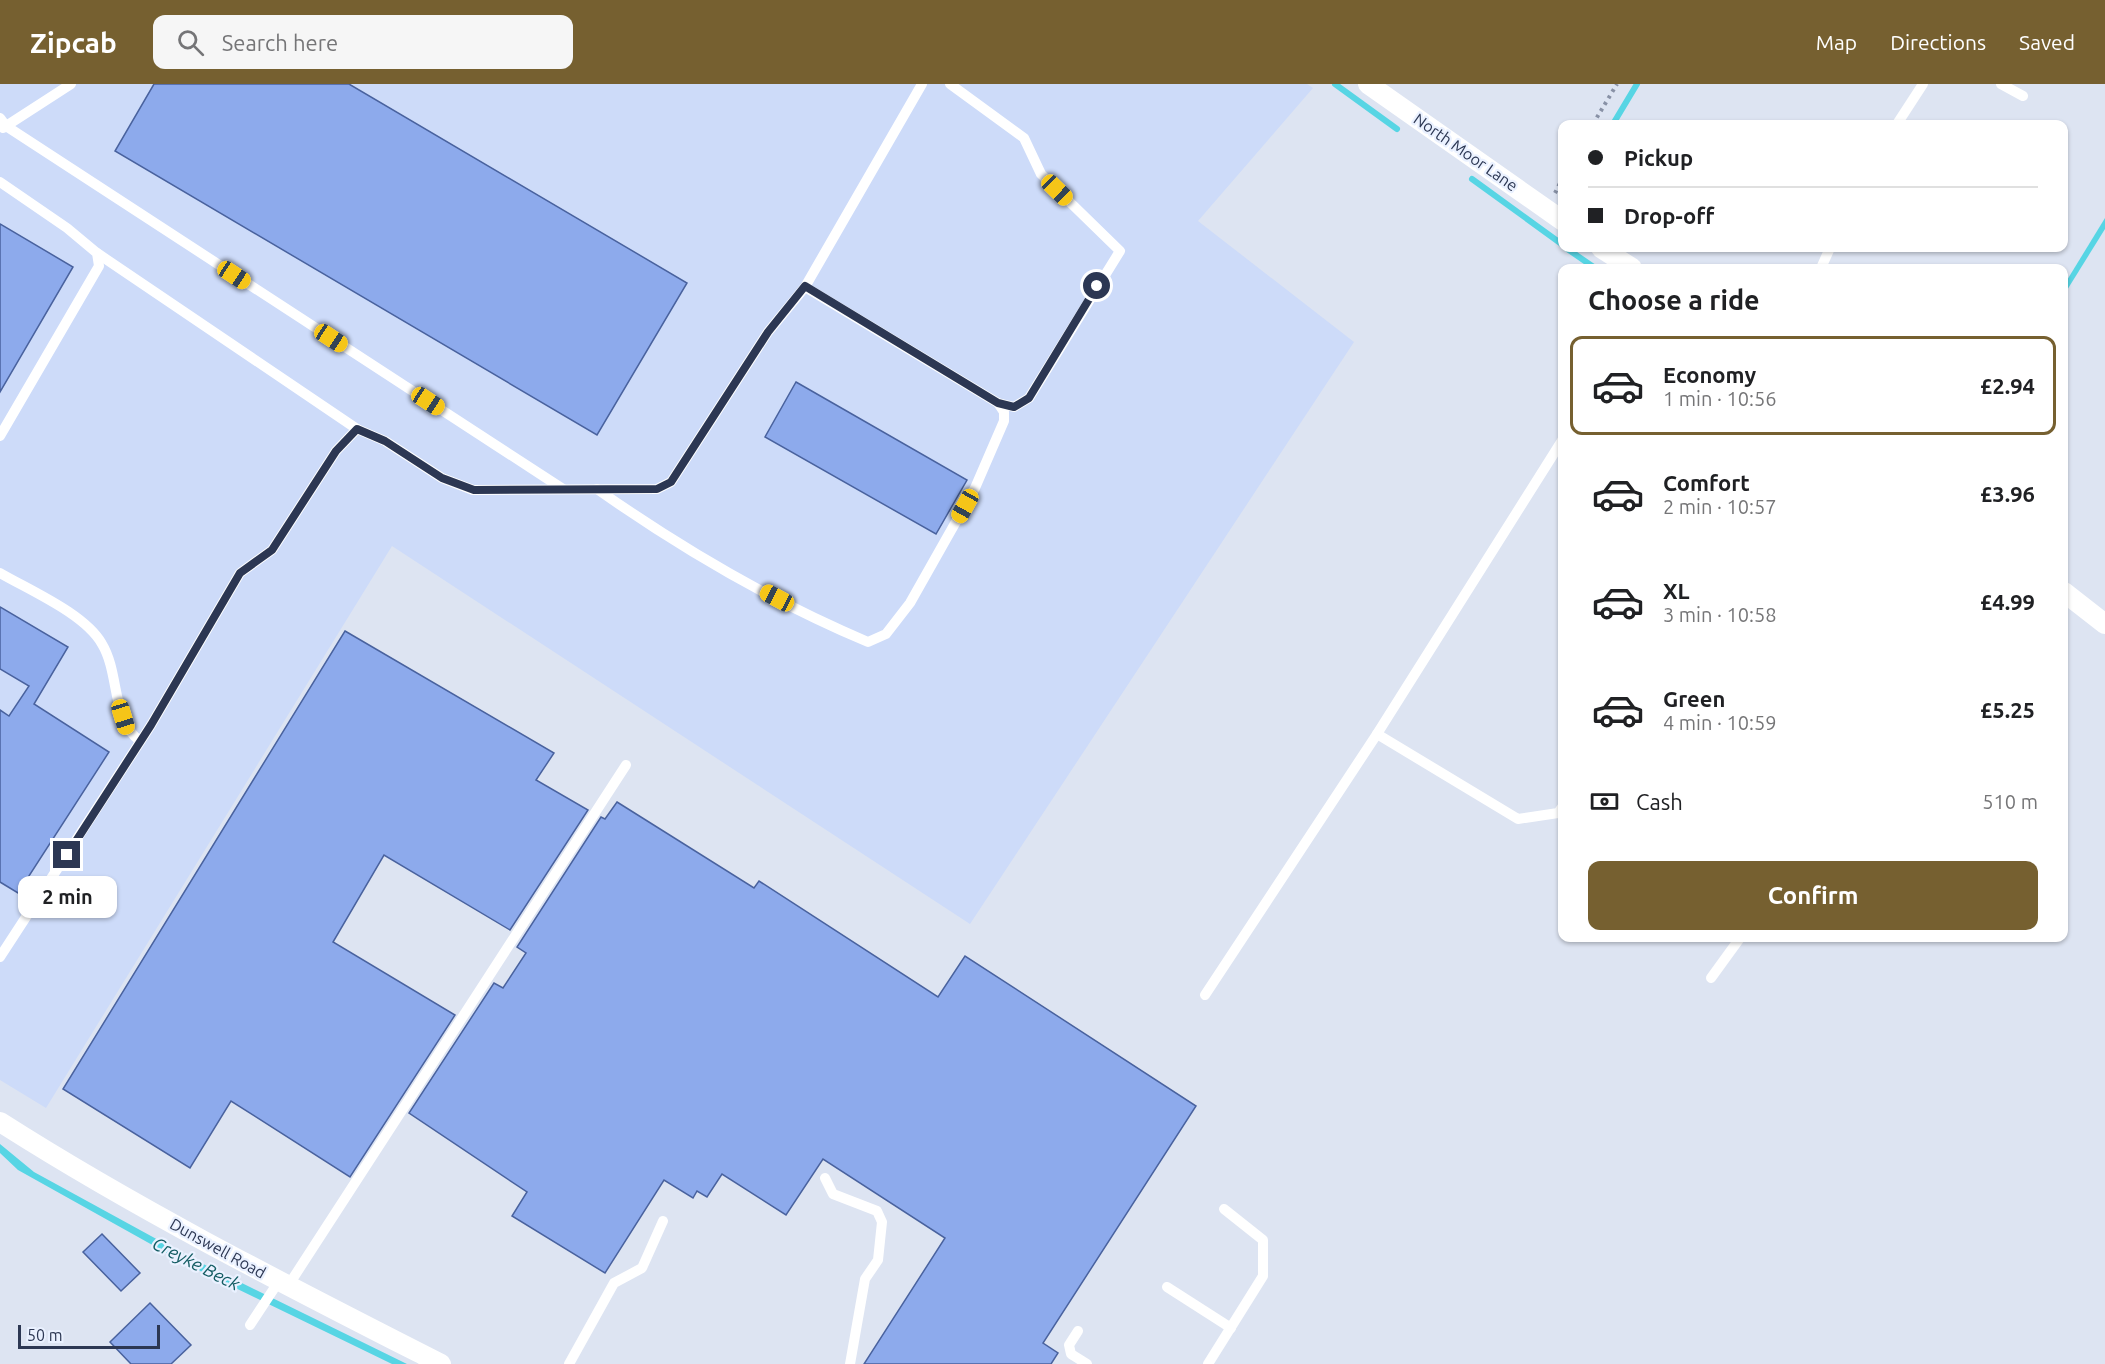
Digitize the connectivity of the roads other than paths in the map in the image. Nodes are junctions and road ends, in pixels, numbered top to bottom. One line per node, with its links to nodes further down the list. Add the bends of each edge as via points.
1 (71, 84): 9 (lane)
2 (922, 84): 15 (lane)
3 (950, 84): 16 (lane, via 1024,138 1041,174 1120,251 1029,398 1014,407)
4 (1368, 84): 11 (street, North Moor Lane)
5 (1923, 84): 8 (lane)
6 (2001, 84): 7 (lane)
7 (2023, 96)
8 (1900, 120)
9 (2, 125): 20 (lane)
10 (0, 182): 12 (lane)
11 (1558, 217)
12 (96, 252): 17 (lane); 18 (lane, via 99,266)
13 (1608, 252): 14 (street)
14 (1626, 264)
15 (805, 286): 16 (lane); 21 (lane, via 768,332 671,482 657,489)
16 (998, 403): 21 (lane, via 1004,421 975,488 910,603 886,634 868,642 760,588 649,525)
17 (357, 429): 20 (lane, via 385,441 442,478 474,490); 26 (lane, via 336,451 272,550 240,573)
18 (0, 436)
19 (1558, 448): 25 (lane)
20 (563, 489): 21 (lane)
21 (597, 489)
22 (0, 573): 26 (lane, via 91,627 104,646 128,731)
23 (2068, 595): 24 (street)
24 (2105, 624)
25 (1377, 734): 28 (lane, via 1518,819); 32 (lane)
26 (140, 741): 30 (lane)
27 (626, 765): 37 (lane)
28 (1558, 813)
29 (1737, 942): 31 (lane)
30 (0, 957)
31 (1711, 978)
32 (1205, 995)
33 (0, 1122): 37 (street, Dunswell Road)
34 (825, 1178): 44 (lane, via 833,1194 877,1211 882,1222 878,1260 865,1279)
35 (1224, 1209): 40 (lane, via 1263,1240 1263,1276)
36 (663, 1221): 43 (lane, via 642,1268 614,1283)
37 (280, 1286): 39 (lane); 42 (street, Dunswell Road)
38 (1167, 1287): 40 (lane)
39 (250, 1326)
40 (1231, 1328): 46 (lane)
41 (1078, 1331): 45 (lane, via 1069,1345 1071,1354)
42 (441, 1364)
43 (569, 1364)
44 (850, 1364)
45 (1087, 1364)
46 (1208, 1364)

